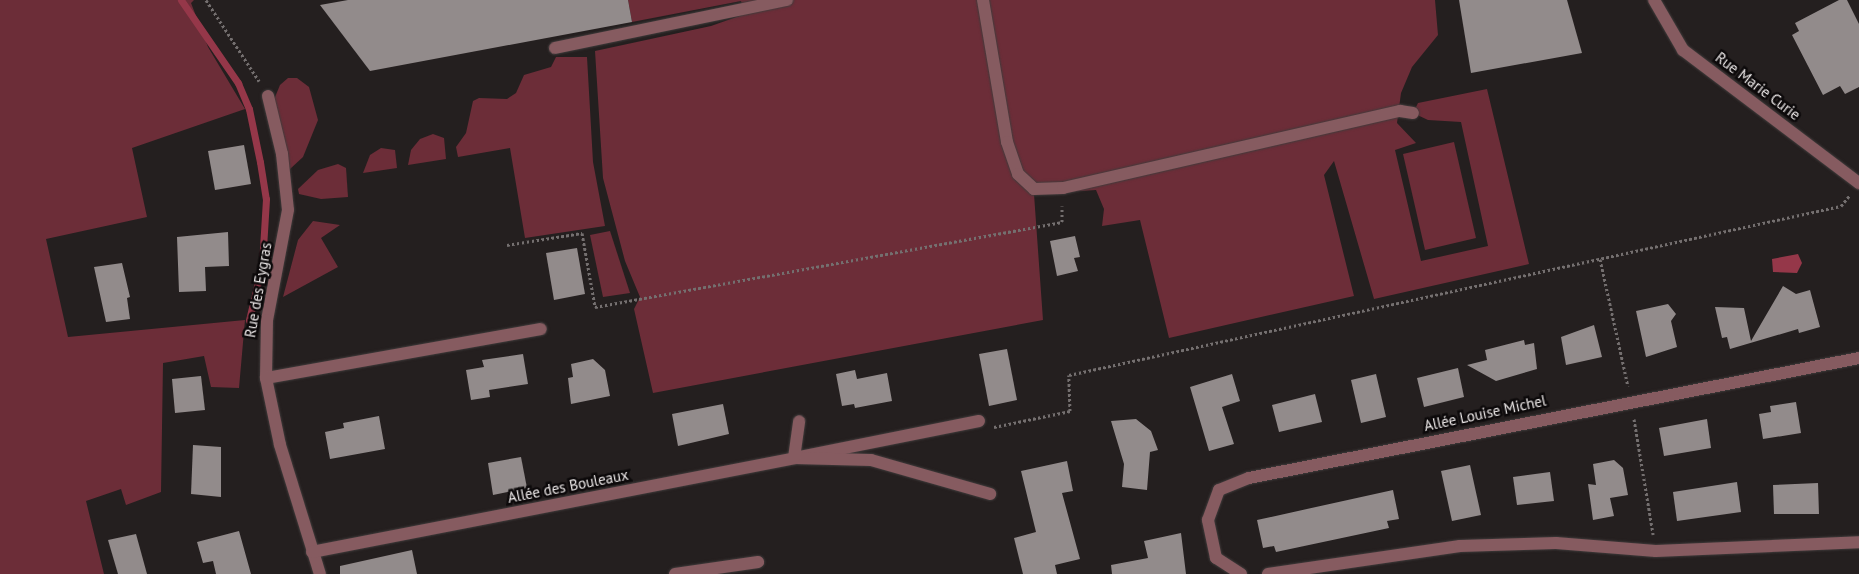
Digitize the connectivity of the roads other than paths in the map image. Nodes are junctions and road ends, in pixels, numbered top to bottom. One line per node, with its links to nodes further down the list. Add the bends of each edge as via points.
1 (787, 0): 4 (street)
2 (984, 0): 6 (street, via 1007,142 1018,174 1034,189 1063,188 1400,111)
3 (1654, 0): 7 (street, Rue Marie Curie, via 1683,50)
4 (555, 48)
5 (268, 96): 10 (street, Rue des Eygras, via 282,154 288,210 268,320)
6 (1413, 113)
7 (1857, 186)
8 (541, 329): 10 (street)
9 (1859, 358): 20 (street, Allée Louise Michel, via 1249,478 1219,490 1208,520 1216,558)
10 (266, 378): 16 (street, Rue des Eygras, via 280,445)
11 (979, 421): 13 (street)
12 (799, 422): 13 (street)
13 (794, 458): 14 (street, via 871,460); 16 (street, Allée des Bouleaux)
14 (990, 494)
15 (1859, 542): 21 (street, via 1656,551 1556,542 1460,546)
16 (312, 552): 18 (street, Rue des Eygras)
17 (758, 562): 19 (street)
18 (320, 574)
19 (675, 574)
20 (1241, 574)
21 (1268, 574)

